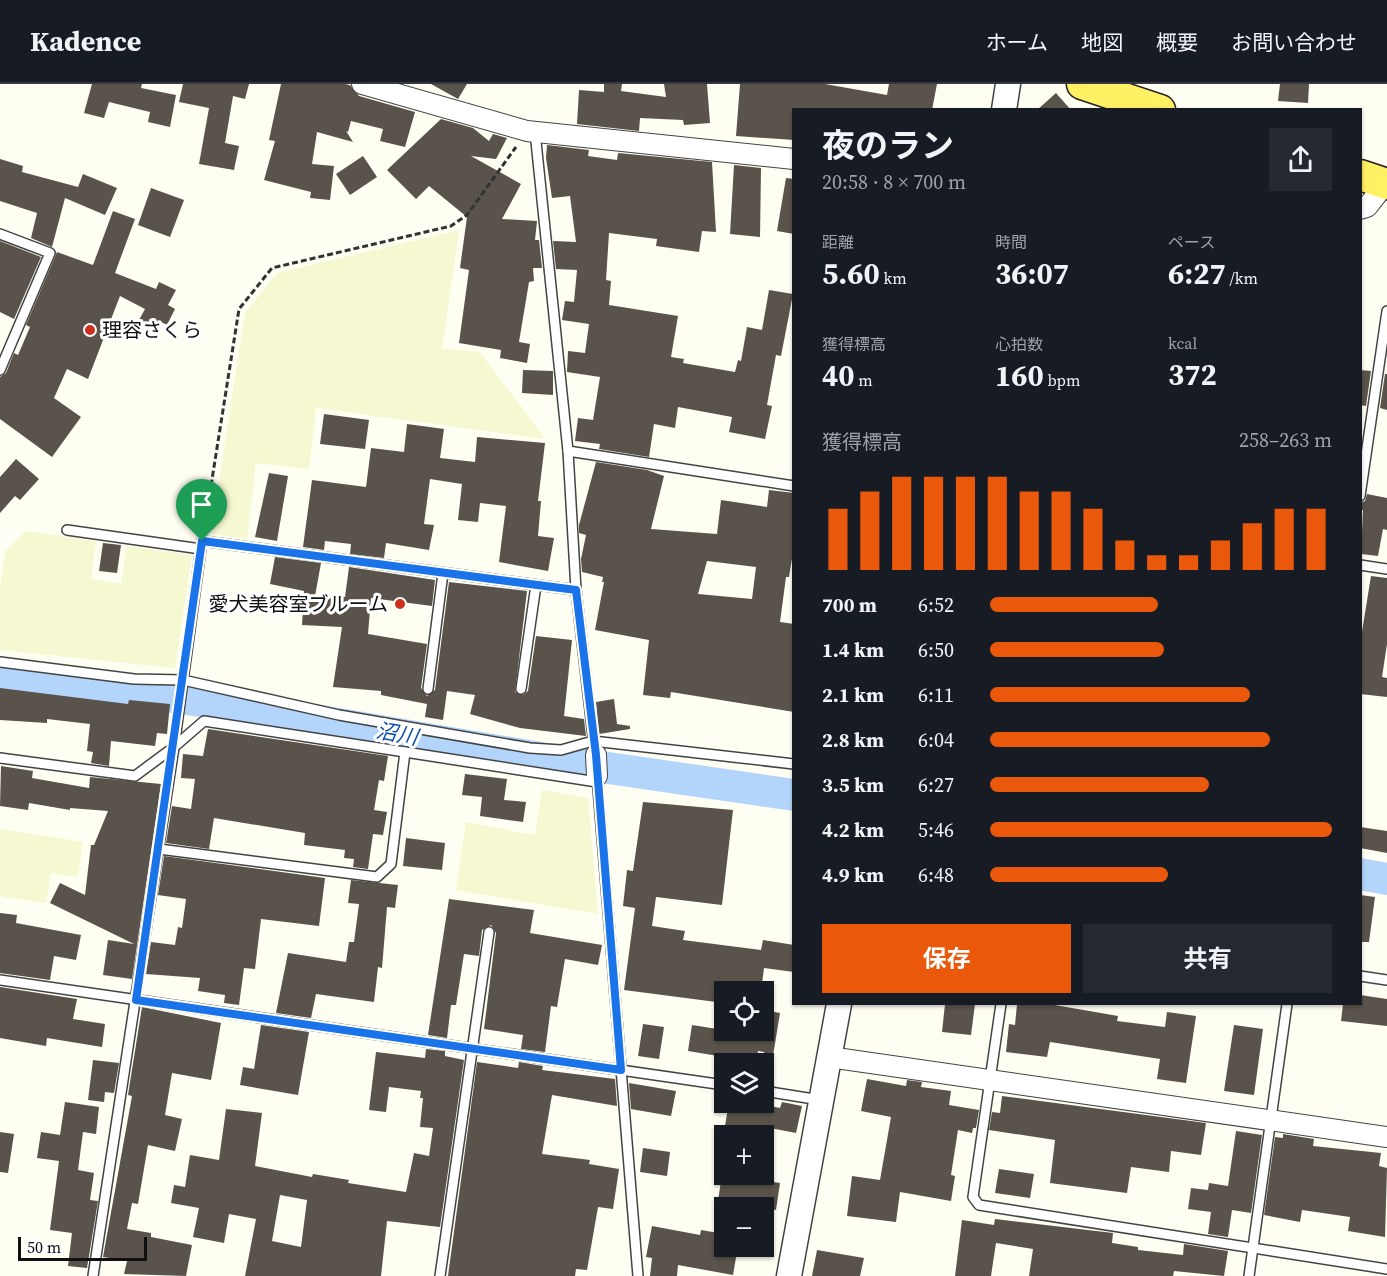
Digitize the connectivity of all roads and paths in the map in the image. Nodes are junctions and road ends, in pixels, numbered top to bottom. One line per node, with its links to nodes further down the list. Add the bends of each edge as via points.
1 (362, 84): 4 (street)
2 (1008, 84): 5 (street)
3 (1082, 84): 6 (main road)
4 (396, 88): 7 (street)
5 (1004, 108)
6 (1154, 108)
7 (531, 132): 8 (street); 14 (lane); 18 (path, via 467,215 451,226 272,268 239,309)
8 (792, 159)
9 (1378, 181): 10 (street, via 1367,207)
10 (1362, 208)
11 (0, 234): 13 (lane, via 50,253)
12 (1387, 311): 15 (lane)
13 (0, 370)
14 (568, 451): 16 (lane); 23 (lane)
15 (1362, 482)
16 (792, 486)
17 (67, 530): 18 (lane)
18 (201, 545): 21 (lane); 25 (lane)
19 (1362, 566): 20 (lane)
20 (1387, 569)
21 (443, 573): 22 (lane); 26 (lane)
22 (536, 585): 23 (lane); 27 (lane)
23 (576, 590): 29 (lane)
24 (0, 662): 25 (lane, via 134,679)
25 (183, 680): 28 (lane); 29 (lane, via 339,715 530,748)
26 (428, 688)
27 (521, 689)
28 (174, 747): 30 (lane, via 204,721); 31 (lane, via 135,776); 34 (lane)
29 (595, 748): 32 (lane); 33 (street)
30 (405, 752): 33 (lane); 34 (lane, via 391,864 377,877)
31 (0, 758)
32 (792, 764)
33 (597, 779): 45 (lane)
34 (159, 849): 39 (lane)
35 (489, 932): 43 (lane)
36 (1362, 976): 37 (lane)
37 (1387, 980)
38 (0, 981): 39 (lane)
39 (136, 1000): 43 (lane); 54 (lane)
40 (839, 1005): 44 (street)
41 (1001, 1005): 46 (lane)
42 (1287, 1005): 50 (lane)
43 (472, 1048): 45 (lane); 55 (lane)
44 (829, 1057): 46 (street); 49 (street)
45 (621, 1070): 47 (lane); 56 (lane)
46 (989, 1079): 50 (street); 52 (lane, via 973,1197 979,1205)
47 (714, 1084)
48 (774, 1093): 49 (lane)
49 (821, 1100): 57 (street)
50 (1270, 1120): 51 (street); 52 (lane)
51 (1387, 1137)
52 (1253, 1249): 53 (lane); 58 (lane)
53 (1387, 1269): 59 (lane)
54 (93, 1276)
55 (440, 1276)
56 (638, 1276)
57 (789, 1276)
58 (1249, 1276)
59 (1386, 1276)

